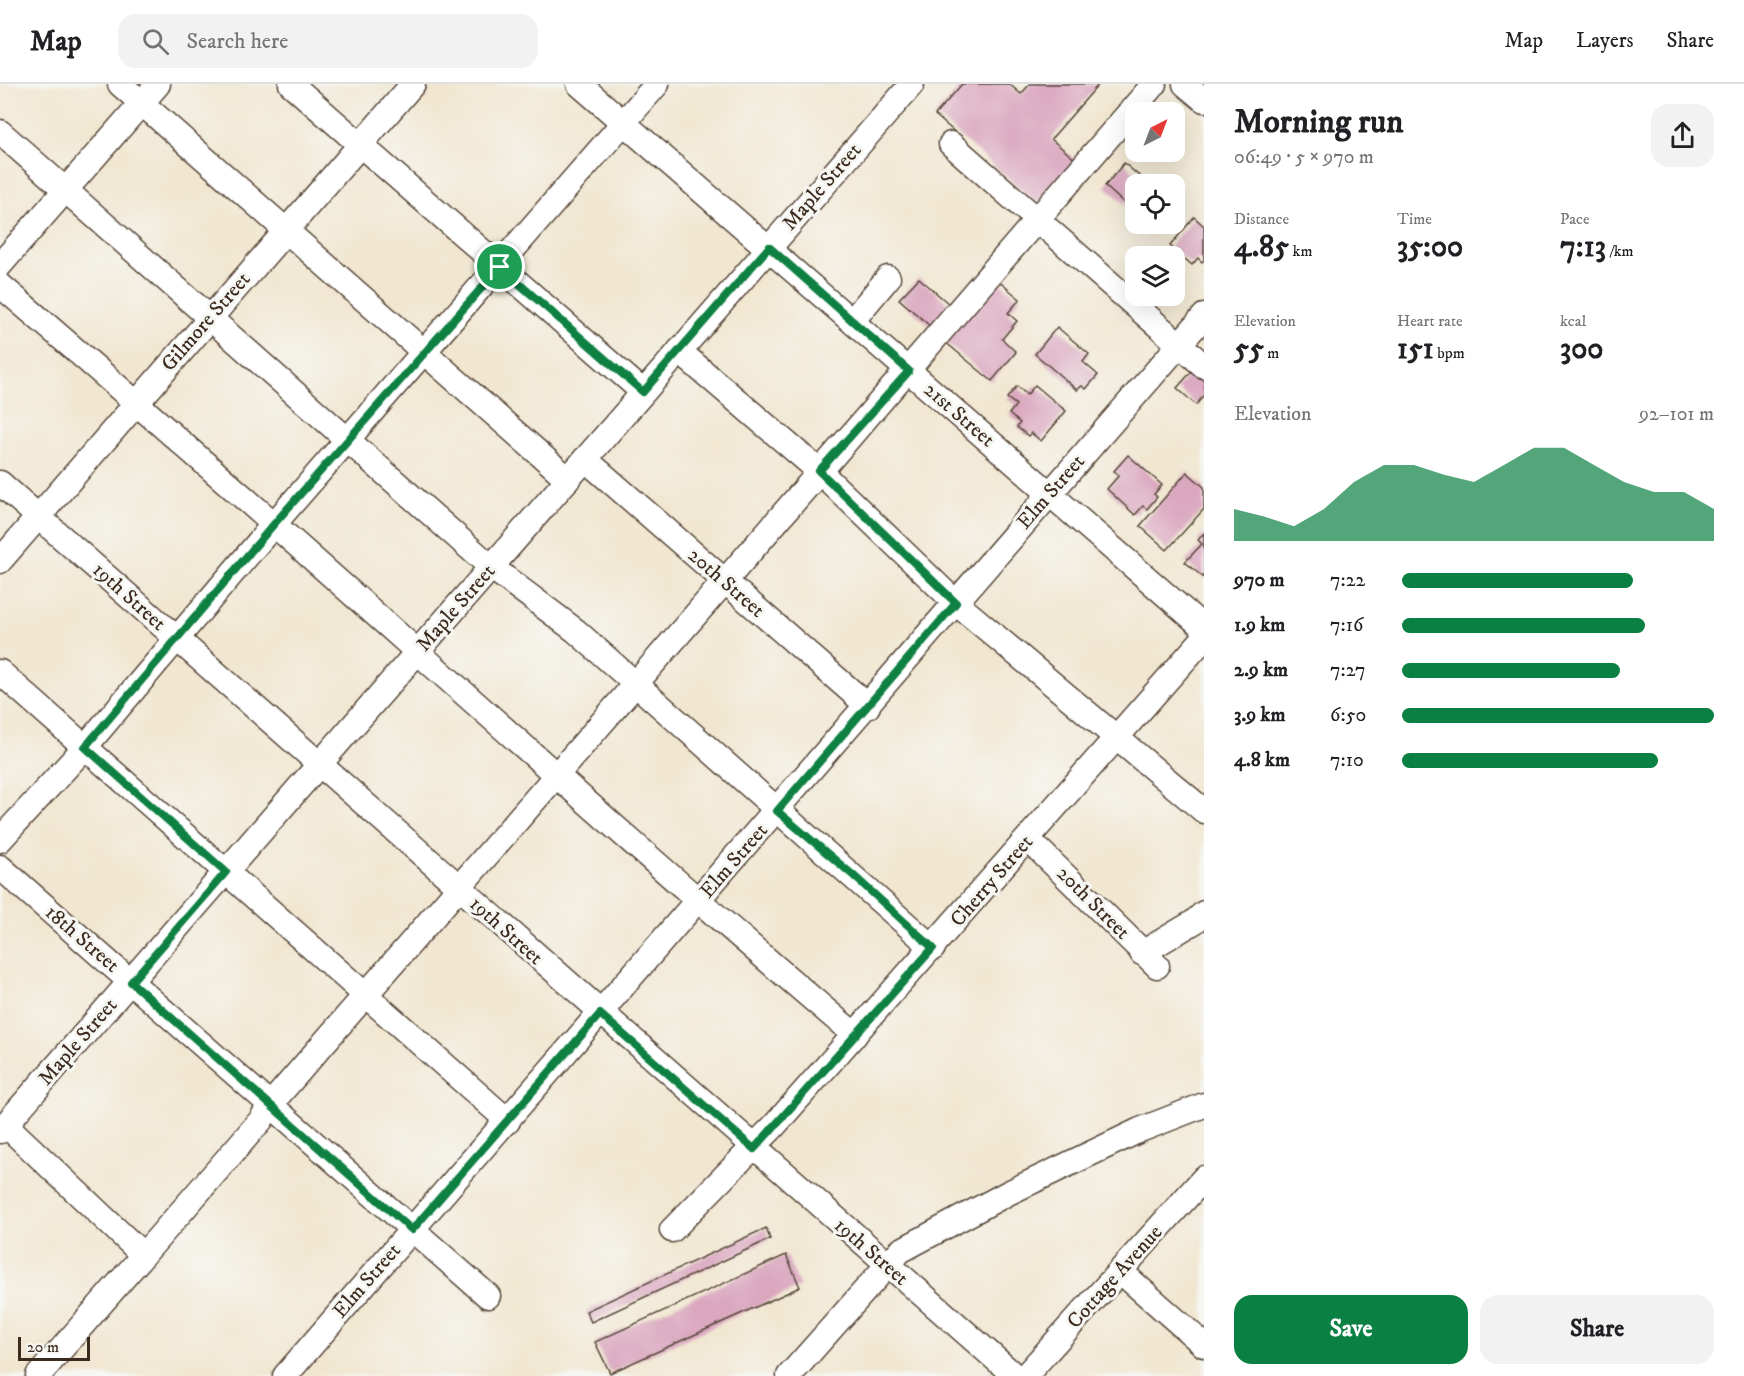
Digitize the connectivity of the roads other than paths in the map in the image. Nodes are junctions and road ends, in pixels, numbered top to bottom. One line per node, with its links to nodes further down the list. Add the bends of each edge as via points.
1 (120, 84): 11 (street)
2 (158, 84): 11 (street)
3 (291, 84): 15 (street)
4 (413, 84): 15 (street, Gilmore Street)
5 (579, 84): 12 (street, 21st Street)
6 (657, 84): 12 (street)
7 (1154, 84): 17 (street)
8 (1185, 84): 10 (street)
9 (900, 88): 19 (street, Maple Street)
10 (1204, 100)
11 (142, 103): 16 (street); 18 (street)
12 (624, 123): 19 (street, 21st Street); 21 (street)
13 (0, 132): 16 (street)
14 (951, 144): 17 (street)
15 (359, 146): 18 (street, Gilmore Street); 21 (street)
16 (65, 190): 20 (street); 25 (street)
17 (1038, 219): 27 (street); 31 (street)
18 (285, 231): 25 (street, Gilmore Street); 29 (street)
19 (769, 247): 26 (street, 21st Street); 28 (street, Maple Street)
20 (0, 265)
21 (500, 267): 29 (street); 32 (street)
22 (888, 278): 26 (street)
23 (0, 285): 33 (street)
24 (1204, 316): 27 (street, Elm Street)
25 (209, 320): 33 (street, Gilmore Street); 34 (street)
26 (852, 321): 31 (street, 21st Street)
27 (1179, 345): 30 (street); 39 (street, Elm Street)
28 (679, 351): 32 (street, Maple Street); 36 (street)
29 (424, 353): 34 (street); 37 (street)
30 (1204, 366)
31 (909, 371): 36 (street); 39 (street, 21st Street)
32 (643, 392): 35 (street, Maple Street)
33 (137, 402): 40 (street, Gilmore Street); 41 (street)
34 (349, 441): 41 (street); 43 (street)
35 (585, 459): 37 (street, Maple Street); 44 (street, 20th Street)
36 (819, 471): 44 (street); 45 (street)
37 (568, 479): 43 (street, Maple Street)
38 (0, 483): 40 (street, 19th Street)
39 (1049, 494): 45 (street, Elm Street); 46 (street, 21st Street)
40 (38, 516): 42 (street, Gilmore Street); 48 (street, 19th Street)
41 (274, 524): 48 (street); 49 (street)
42 (0, 561)
43 (491, 567): 49 (street, Maple Street); 51 (street, via 576,631)
44 (723, 580): 51 (street); 52 (street, 20th Street)
45 (956, 603): 52 (street, Elm Street); 53 (street)
46 (1204, 628)
47 (1204, 638): 53 (street, Cherry Street)
48 (176, 639): 54 (street); 55 (street, 19th Street)
49 (418, 652): 55 (street, Maple Street); 56 (street)
50 (0, 672): 54 (street)
51 (636, 685): 56 (street); 57 (street)
52 (868, 706): 57 (street, Elm Street)
53 (1117, 738): 58 (street); 60 (street, Cherry Street)
54 (85, 747): 59 (street); 62 (street)
55 (320, 765): 62 (street, Maple Street); 63 (street, 19th Street)
56 (556, 774): 63 (street); 64 (street)
57 (777, 811): 64 (street, Elm Street); 66 (street)
58 (1204, 811)
59 (0, 840)
60 (1029, 840): 65 (street, 20th Street, via 1150,960); 66 (street, Cherry Street)
61 (0, 867): 67 (street, 18th Street)
62 (226, 872): 67 (street, Maple Street); 68 (street)
63 (458, 888): 68 (street); 69 (street, 19th Street)
64 (699, 900): 69 (street, Elm Street); 70 (street)
65 (1204, 913)
66 (933, 948): 70 (street, Cherry Street)
67 (131, 982): 71 (street, 18th Street); 74 (street, Maple Street)
68 (366, 995): 71 (street); 73 (street)
69 (600, 1014): 73 (street, Elm Street); 75 (street, 19th Street)
70 (855, 1035): 75 (street, Cherry Street)
71 (270, 1105): 77 (street, 18th Street); 79 (street, via 164,1234)
72 (1204, 1105): 80 (street, via 1140,1130 1008,1193 900,1251)
73 (508, 1120): 77 (street, Elm Street)
74 (3, 1128): 79 (street)
75 (754, 1149): 78 (street, Cherry Street); 80 (street, 19th Street)
76 (1202, 1183): 81 (street, Cottage Avenue)
77 (412, 1230): 82 (street, 18th Street); 86 (street, Elm Street)
78 (672, 1230)
79 (142, 1254): 85 (street)
80 (887, 1266): 84 (street); 87 (street, 19th Street)
81 (1120, 1271): 83 (street); 88 (street, Cottage Avenue)
82 (488, 1296)
83 (1204, 1345)
84 (792, 1375)
85 (38, 1376)
86 (285, 1376)
87 (1015, 1376)
88 (1025, 1376)

